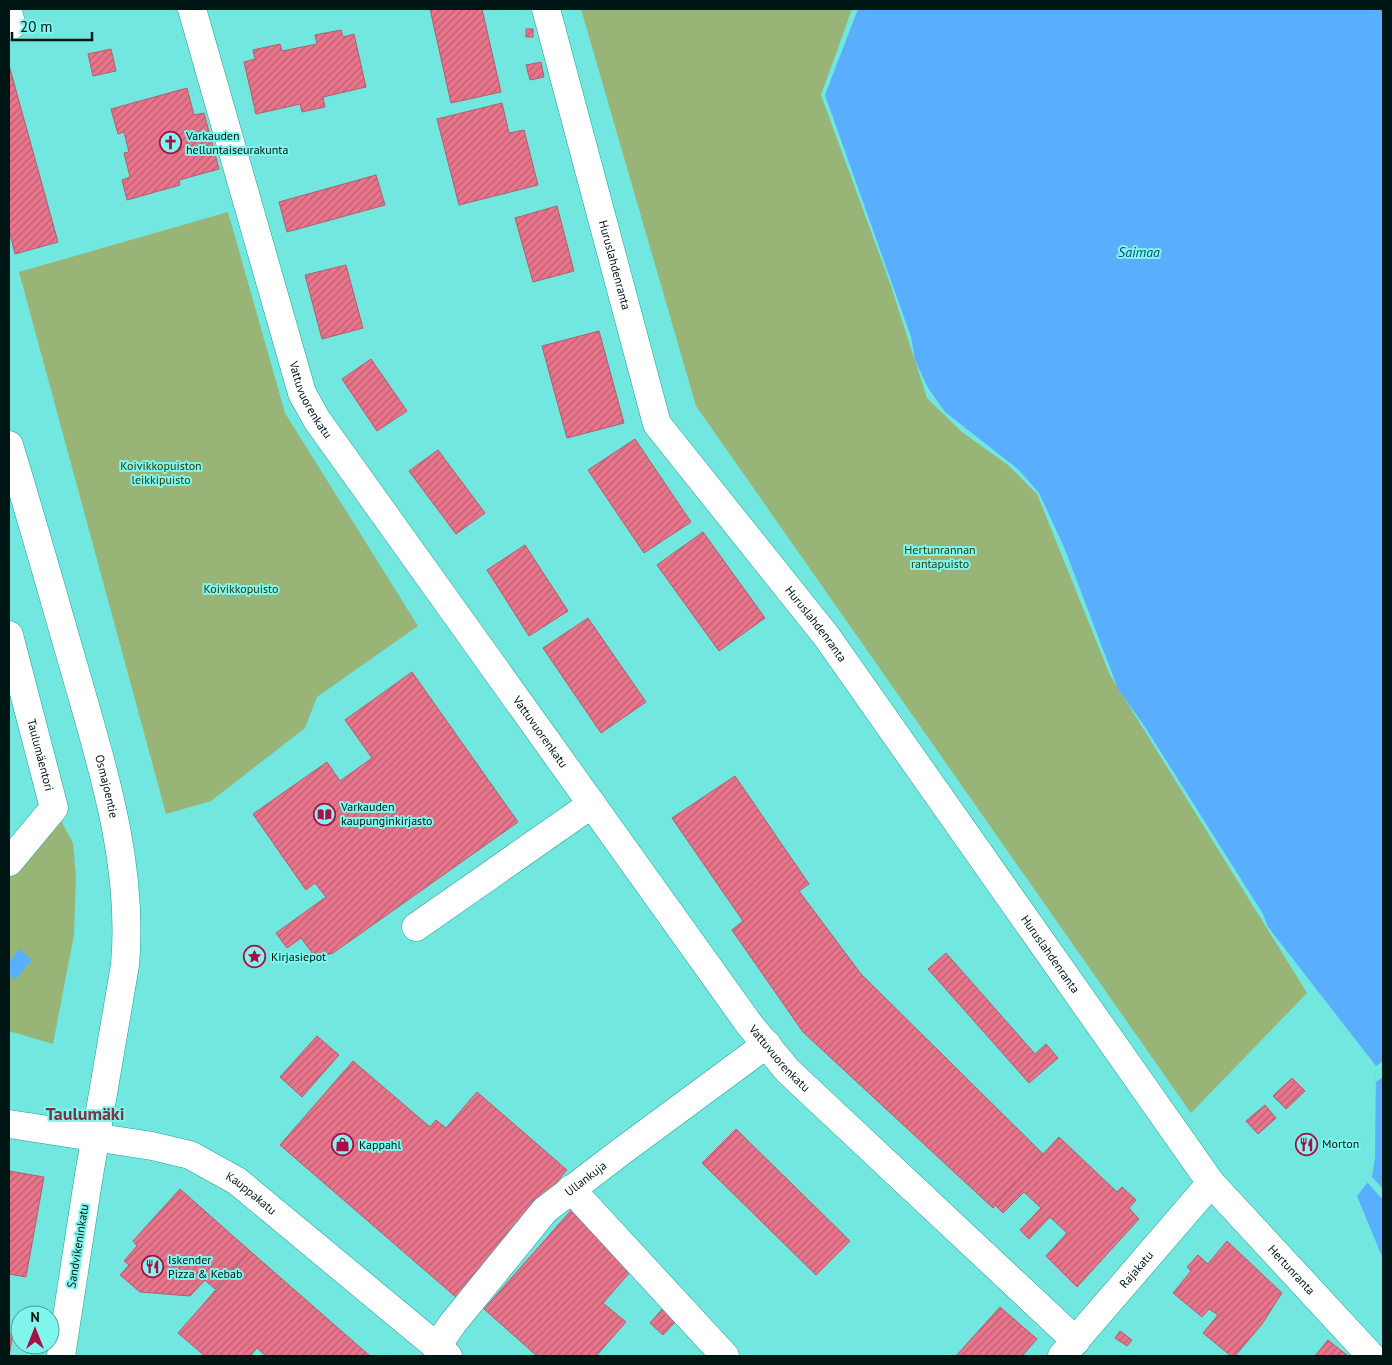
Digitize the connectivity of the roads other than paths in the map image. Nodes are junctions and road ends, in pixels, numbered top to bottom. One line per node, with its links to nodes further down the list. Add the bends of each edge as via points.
1 (192, 9): 6 (street, Vattuvuorenkatu, via 302,393 317,420)
2 (546, 9): 12 (street, Huruslahdenranta, via 657,424 827,637)
3 (9, 445): 4 (street, Osmajoentie)
4 (17, 503): 11 (street, Osmajoentie, via 91,728 118,836 127,895 125,965)
5 (9, 635): 7 (street, Taulumäentori, via 54,808)
6 (592, 804): 8 (street); 9 (street, Vattuvuorenkatu)
7 (9, 862)
8 (416, 927)
9 (766, 1044): 13 (street, Ullankuja); 14 (street, Vattuvuorenkatu, via 788,1071)
10 (9, 1124): 11 (street, Kauppakatu)
11 (96, 1137): 15 (street, Kauppakatu, via 190,1155 237,1181); 16 (street, Sandvikeninkatu)
12 (1211, 1183): 14 (street, Rajakatu); 18 (street, Hertunranta)
13 (571, 1189): 15 (street, Ullankuja, via 544,1210 453,1323); 17 (street)
14 (1069, 1348)
15 (442, 1351)
16 (61, 1356)
17 (725, 1356)
18 (1371, 1356)

